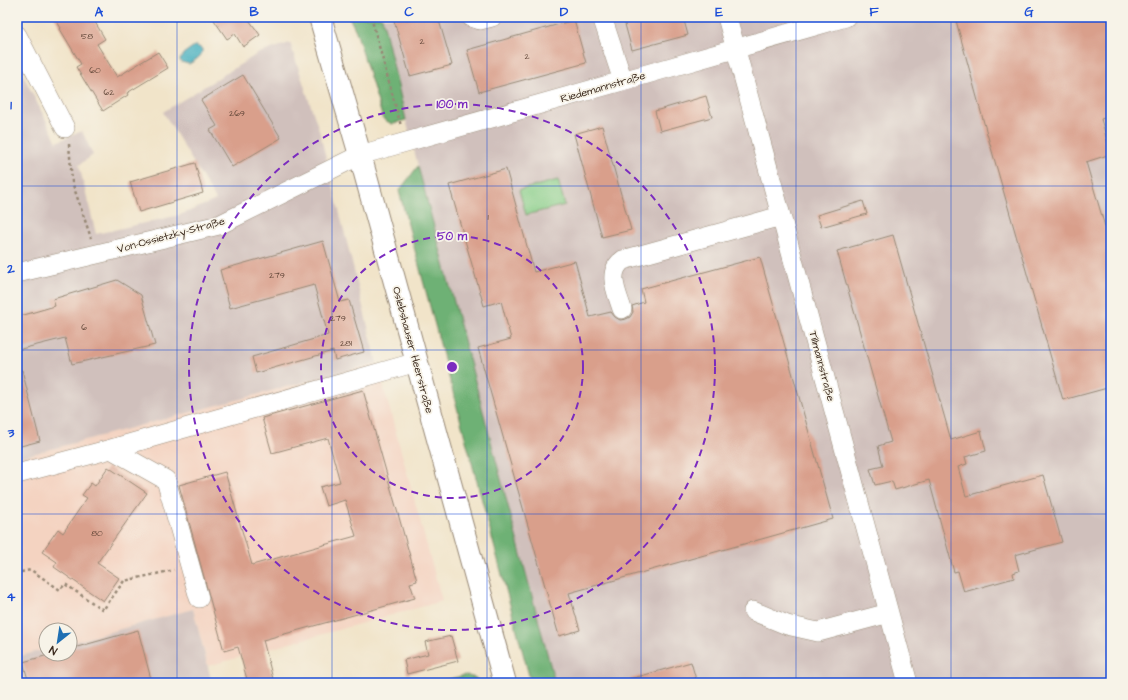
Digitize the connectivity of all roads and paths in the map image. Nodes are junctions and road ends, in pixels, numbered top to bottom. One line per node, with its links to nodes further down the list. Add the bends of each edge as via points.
1 (320, 17): 13 (main road, Oslebshauser Heerstraße)
2 (371, 17): 12 (path)
3 (470, 17): 4 (street, via 480,20)
4 (492, 17)
5 (602, 17): 10 (street)
6 (727, 17): 9 (street, Tillmannstraße)
7 (846, 17): 9 (street, Riedemannstraße)
8 (17, 36): 11 (street)
9 (736, 49): 10 (street, Riedemannstraße); 14 (street, Tillmannstraße)
10 (623, 81): 12 (street, Riedemannstraße)
11 (65, 128): 15 (path, via 72,182)
12 (406, 142): 13 (street, Riedemannstraße)
13 (360, 154): 15 (street, Von-Ossietzky-Straße, via 219,225); 18 (main road, Oslebshauser Heerstraße)
14 (781, 216): 17 (street, via 623,260 615,267 613,277); 25 (street, Tillmannstraße)
15 (97, 255): 16 (street, Von-Ossietzky-Straße)
16 (17, 273)
17 (622, 309)
18 (416, 362): 19 (street); 26 (main road, Oslebshauser Heerstraße)
19 (111, 449): 20 (street); 21 (street, via 166,480)
20 (17, 474)
21 (190, 566): 22 (path, via 124,582 103,610 65,584 60,590 31,570); 23 (street)
22 (21, 572)
23 (199, 598)
24 (753, 611): 25 (street, via 787,625 818,632)
25 (889, 613): 27 (street, Tillmannstraße)
26 (505, 683)
27 (908, 683)

